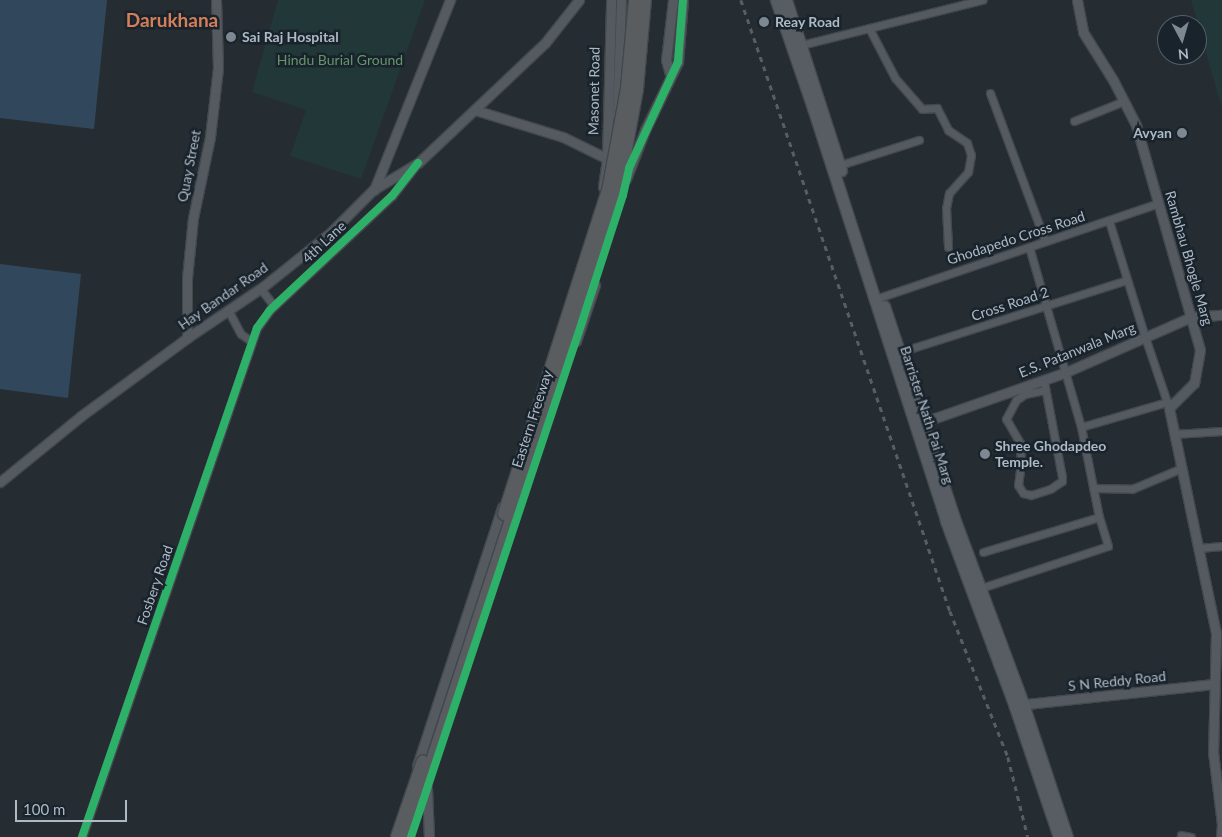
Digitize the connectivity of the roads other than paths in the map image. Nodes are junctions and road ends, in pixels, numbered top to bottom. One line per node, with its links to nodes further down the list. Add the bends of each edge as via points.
1 (216, 0): 42 (street, Quay Street, via 218,68 210,137 192,227 187,278)
2 (450, 0): 26 (street)
3 (579, 0): 19 (street, 4th Lane, via 545,43)
4 (611, 0): 22 (street, Masonet Road)
5 (621, 0): 25 (street, via 617,120)
6 (635, 0): 69 (highway, Eastern Freeway, bridge, via 627,88 608,191 560,345)
7 (645, 0): 70 (highway, Eastern Freeway, bridge, via 637,89 618,193)
8 (673, 0): 16 (street, via 666,60)
9 (683, 0): 16 (street, via 678,62)
10 (776, 0): 40 (main road, Barrister Nath Pai Marg)
11 (786, 0): 15 (main road, Barrister Nath Pai Marg)
12 (980, 0): 14 (street)
13 (1077, 0): 18 (street, Rambhau Bhogle Marg, via 1083,32)
14 (869, 28): 15 (street); 30 (street, via 895,78 922,109 937,108 948,130 967,143 971,155 968,172 949,193 946,208)
15 (800, 45): 24 (main road, Barrister Nath Pai Marg)
16 (670, 74): 25 (street)
17 (990, 93): 29 (street)
18 (1124, 101): 20 (street); 27 (street, Rambhau Bhogle Marg, via 1136,125)
19 (475, 110): 22 (street, via 563,137); 23 (street, 4th Lane)
20 (1074, 121)
21 (919, 140): 24 (street)
22 (606, 158): 25 (street); 64 (street, Masonet Road, via 603,188)
23 (418, 163): 26 (street, 4th Lane); 35 (street, 4th Lane, via 392,196)
24 (840, 165): 34 (main road, Barrister Nath Pai Marg)
25 (629, 168): 65 (street, via 585,314)
26 (374, 190): 33 (street, Hay Bandar Road, via 329,234)
27 (1160, 203): 28 (street, Ghodapedo Cross Road); 39 (street, Rambhau Bhogle Marg)
28 (1109, 221): 29 (street, Ghodapedo Cross Road); 32 (street)
29 (1046, 241): 31 (street, Ghodapedo Cross Road)
30 (948, 247)
31 (1029, 247): 34 (street, Ghodapedo Cross Road); 36 (street)
32 (1127, 280): 36 (street, Cross Road 2); 41 (street)
33 (260, 288): 35 (street); 37 (street, Hay Bandar Road)
34 (881, 296): 40 (main road, Barrister Nath Pai Marg)
35 (274, 306): 43 (street, 4th Lane)
36 (1045, 306): 44 (street, Cross Road 2); 45 (street)
37 (228, 310): 42 (street, Hay Bandar Road); 43 (street, via 241,334)
38 (1222, 315): 39 (street, E.S. Patanwala Marg)
39 (1191, 317): 41 (street, E.S. Patanwala Marg); 47 (street, Rambhau Bhogle Marg, via 1200,350 1194,383)
40 (884, 318): 44 (main road, Barrister Nath Pai Marg); 48 (main road, Barrister Nath Pai Marg)
41 (1145, 337): 45 (street, E.S. Patanwala Marg); 47 (street)
42 (187, 338): 53 (street, Hay Bandar Road, via 81,416)
43 (251, 341): 68 (street, Fosbery Road)
44 (900, 352): 48 (main road, Barrister Nath Pai Marg)
45 (1064, 373): 46 (street, E.S. Patanwala Marg); 49 (street)
46 (1044, 385): 46 (street, via 1062,482 1031,495 1023,493 1018,485 1020,443 1006,419 1016,400); 48 (street, E.S. Patanwala Marg)
47 (1168, 405): 49 (street); 51 (street)
48 (919, 423): 59 (main road, Barrister Nath Pai Marg)
49 (1081, 427): 54 (street)
50 (1222, 431): 51 (street)
51 (1174, 434): 52 (street)
52 (1182, 468): 54 (street, via 1132,489); 57 (street)
53 (0, 482)
54 (1094, 488): 55 (street)
55 (1099, 517): 58 (street); 59 (street, via 1108,546)
56 (1222, 546): 57 (street)
57 (1199, 548): 60 (street)
58 (983, 552)
59 (976, 590): 62 (main road, Barrister Nath Pai Marg)
60 (1219, 633): 61 (street)
61 (1214, 684): 62 (street, S N Reddy Road); 63 (street)
62 (1018, 705): 73 (main road, Barrister Nath Pai Marg); 74 (main road, Barrister Nath Pai Marg)
63 (1218, 720): 66 (street, via 1214,752)
64 (412, 782): 65 (street); 69 (street, Masonet Road)
65 (426, 788): 71 (street); 72 (street)
66 (1222, 824): 76 (street)
67 (1181, 835): 75 (street)
68 (82, 837)
69 (395, 837)
70 (407, 837)
71 (411, 837)
72 (429, 837)
73 (1059, 837)
74 (1067, 837)
75 (1191, 837)
76 (1221, 837)

